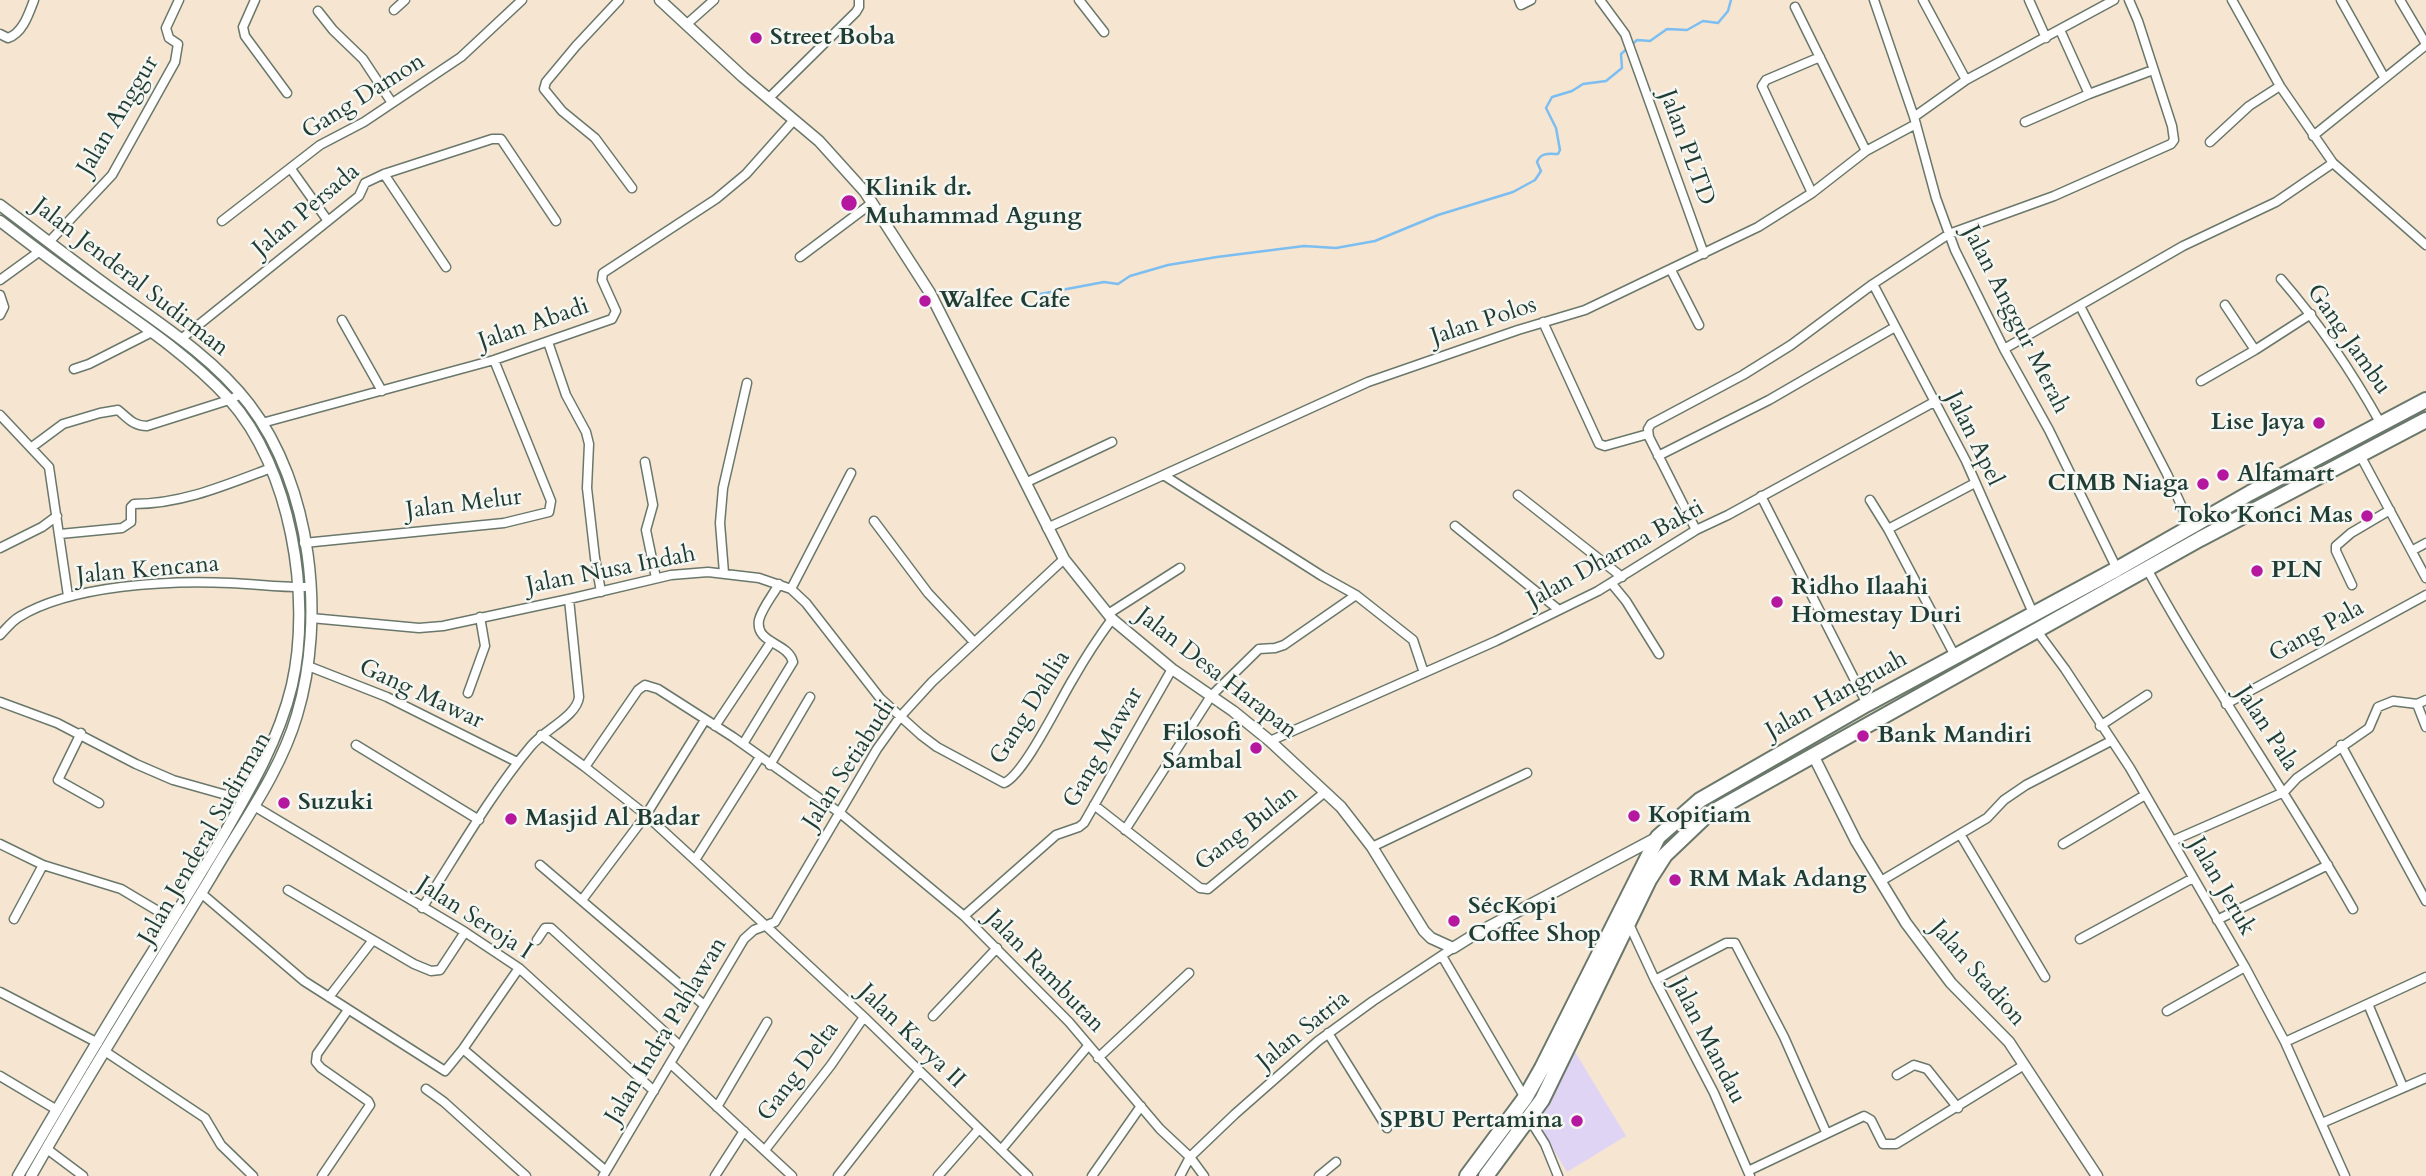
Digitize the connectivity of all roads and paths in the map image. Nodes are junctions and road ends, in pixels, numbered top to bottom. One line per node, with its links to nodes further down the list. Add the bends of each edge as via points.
1 (34, 0): 28 (street, via 27,19 12,37)
2 (179, 0): 58 (street, Jalan Anggur, via 166,28 169,38 178,44 177,56 149,111 107,183)
3 (256, 0): 36 (street, via 243,27 248,43)
4 (405, 0): 24 (street)
5 (522, 0): 39 (street, Gang Damon, via 461,57)
6 (619, 0): 49 (street, via 544,89 595,138)
7 (660, 0): 25 (street, Jalan Desa Harapan)
8 (714, 0): 25 (street)
9 (859, 0): 38 (street, via 856,12)
10 (1079, 0): 27 (street)
11 (1518, 0): 12 (street, via 1521,5)
12 (1531, 0)
13 (1600, 0): 61 (street, Jalan PLTD, via 1625,34)
14 (1874, 0): 41 (street, Jalan Anggur Merah)
15 (1923, 0): 34 (street)
16 (2029, 0): 29 (street)
17 (2113, 0): 26 (street, Jalan Polos)
18 (2129, 0): 32 (street)
19 (2232, 0): 35 (street)
20 (2341, 0): 33 (street)
21 (2400, 0): 30 (street)
22 (1795, 7): 31 (street)
23 (318, 10): 39 (street, via 363,59)
24 (394, 10)
25 (687, 24): 38 (street, Jalan Desa Harapan)
26 (2060, 30): 29 (street, Jalan Polos); 37 (street)
27 (1104, 32)
28 (0, 34)
29 (2046, 38): 34 (street, Jalan Polos)
30 (2424, 49): 33 (street)
31 (1819, 57): 45 (street); 50 (street, via 1766,80 1762,86)
32 (2153, 71): 37 (street); 57 (street, via 2174,134 2168,148)
33 (2384, 77): 43 (street)
34 (1966, 80): 41 (street, Jalan Polos)
35 (2280, 86): 43 (street); 44 (street, via 2249,106)
36 (287, 93)
37 (2089, 94): 42 (street)
38 (769, 98): 40 (street, Jalan Desa Harapan)
39 (392, 103): 47 (street, Gang Damon, via 320,145)
40 (794, 120): 51 (street, Jalan Desa Harapan, via 819,141); 79 (street, Jalan Abadi, via 746,174 716,199 602,274 616,311 612,319)
41 (1915, 120): 45 (street, Jalan Polos); 57 (street, Jalan Anggur Merah)
42 (2025, 122)
43 (2313, 136): 46 (street)
44 (2210, 142)
45 (1866, 151): 50 (street, Jalan Polos)
46 (2333, 163): 59 (street); 70 (street, via 2276,202 2183,246)
47 (291, 169): 54 (street, Gang Damon); 55 (street)
48 (384, 174): 55 (street, Jalan Persada, via 365,183 359,196); 56 (street, Jalan Persada, via 501,139); 63 (street)
49 (632, 188)
50 (1812, 193): 61 (street, Jalan Polos)
51 (872, 203): 62 (street); 104 (street, Jalan Desa Harapan, via 930,293)
52 (0, 205): 58 (street, Jalan Jenderal Sudirman)
53 (0, 220): 60 (street, Jalan Jenderal Sudirman)
54 (222, 221)
55 (328, 221): 78 (street, Jalan Persada)
56 (556, 221)
57 (1949, 234): 67 (street); 80 (street, Jalan Anggur Merah)
58 (50, 242): 78 (street, Jalan Jenderal Sudirman)
59 (2426, 245)
60 (40, 251): 66 (street); 77 (street, Jalan Jenderal Sudirman)
61 (1704, 254): 64 (street, Jalan Polos)
62 (800, 257)
63 (446, 267)
64 (1671, 270): 74 (street, Jalan Polos, via 1585,310); 75 (street)
65 (2281, 279): 71 (street, Gang Jambu)
66 (0, 280)
67 (1873, 284): 76 (street, Jalan Apel); 95 (street, via 1791,345 1651,424)
68 (0, 295): 72 (street, via 4,307)
69 (2225, 305): 81 (street)
70 (2080, 306): 80 (street); 113 (street)
71 (2311, 314): 81 (street); 94 (street, Gang Jambu)
72 (0, 315)
73 (342, 320): 86 (street)
74 (1543, 322): 95 (street, via 1599,444); 103 (street, Jalan Polos, via 1368,382)
75 (1699, 326)
76 (1895, 327): 90 (street, Jalan Apel); 99 (street, via 1769,400)
77 (152, 332): 83 (street); 88 (street, Jalan Jenderal Sudirman)
78 (181, 339): 87 (street, Jalan Jenderal Sudirman)
79 (548, 342): 82 (street, Jalan Abadi); 136 (street, via 589,444 587,488)
80 (2004, 349): 124 (street, Jalan Anggur Merah)
81 (2255, 350): 84 (street)
82 (494, 360): 86 (street, Jalan Abadi); 118 (street, Jalan Melur, via 551,501 549,512 503,523)
83 (74, 369)
84 (2201, 381)
85 (747, 383): 126 (street, via 723,488)
86 (382, 391): 93 (street, Jalan Abadi)
87 (241, 394): 88 (street); 93 (street, Jalan Jenderal Sudirman)
88 (229, 400): 97 (street, via 147,426 130,422 118,410 100,413 59,426); 101 (street, Jalan Jenderal Sudirman)
89 (2426, 400): 94 (highway, Jalan Hangtuah)
90 (1934, 402): 105 (street, Jalan Apel); 107 (street, Jalan Dharma Bakti)
91 (0, 415): 97 (street)
92 (2426, 419): 98 (highway, Jalan Hangtuah)
93 (262, 423): 118 (street, Jalan Jenderal Sudirman, via 282,459)
94 (2381, 424): 113 (highway, Jalan Hangtuah)
95 (1648, 434): 99 (street)
96 (1112, 442): 104 (street)
97 (32, 447): 110 (street, via 50,467)
98 (2360, 455): 109 (street); 125 (highway, Jalan Hangtuah)
99 (1658, 456): 115 (street)
100 (645, 462): 127 (street, via 653,505 646,530)
101 (271, 468): 117 (street, via 188,498 134,504 131,522 122,528); 134 (street, Jalan Jenderal Sudirman, via 288,522)
102 (851, 473): 135 (street)
103 (1165, 476): 114 (street, Jalan Polos); 137 (street)
104 (1025, 483): 114 (street, Jalan Desa Harapan)
105 (1975, 483): 116 (street); 142 (street, Jalan Apel)
106 (1518, 495): 128 (street)
107 (1761, 496): 115 (street, Jalan Dharma Bakti); 161 (street)
108 (1870, 500): 116 (street)
109 (2390, 510): 121 (street); 132 (street, via 2336,546)
110 (57, 516): 117 (street); 120 (street)
111 (874, 521): 149 (street, via 928,593)
112 (1455, 526): 141 (street)
113 (2191, 527): 124 (highway, Jalan Hangtuah)
114 (1047, 528): 122 (street, Jalan Desa Harapan)
115 (1696, 530): 128 (street, Jalan Dharma Bakti)
116 (1888, 530): 151 (street)
117 (60, 534): 139 (street)
118 (304, 543): 133 (street, Jalan Jenderal Sudirman)
119 (2426, 543): 121 (street)
120 (0, 548)
121 (2413, 551): 129 (street)
122 (1064, 559): 144 (street, Jalan Desa Harapan); 149 (street, Jalan Setiabudi)
123 (1180, 568): 144 (street)
124 (2117, 569): 142 (highway, Jalan Hangtuah)
125 (2147, 569): 146 (highway, Jalan Hangtuah); 162 (street, Jalan Pala)
126 (724, 573): 127 (street, Jalan Nusa Indah); 130 (street, Jalan Nusa Indah)
127 (656, 578): 136 (street, Jalan Nusa Indah)
128 (1622, 578): 131 (street, Jalan Dharma Bakti)
129 (2426, 578)
130 (779, 584): 135 (street, Jalan Nusa Indah); 148 (street, via 760,617 765,639)
131 (1612, 584): 141 (street, Jalan Dharma Bakti); 150 (street)
132 (2352, 585)
133 (311, 587): 134 (street, Jalan Kencana); 145 (street, Jalan Jenderal Sudirman)
134 (298, 588): 139 (street, Jalan Kencana, via 175,584); 185 (street, Jalan Jenderal Sudirman, via 298,648 292,685 278,730)
135 (791, 589): 164 (street, Jalan Nusa Indah)
136 (601, 592): 140 (street, Jalan Nusa Indah)
137 (1356, 594): 154 (street, via 1413,640); 157 (street, via 1284,645 1256,651)
138 (2426, 595): 162 (street, Gang Pala)
139 (68, 596): 147 (street, Jalan Kencana, via 17,618)
140 (569, 599): 143 (street, Jalan Nusa Indah); 170 (street, via 578,702)
141 (1559, 610): 154 (street, Jalan Dharma Bakti)
142 (2033, 613): 151 (highway, Jalan Hangtuah)
143 (480, 617): 145 (street, Jalan Nusa Indah, via 419,628); 155 (street, via 485,646)
144 (1110, 617): 153 (street, Jalan Desa Harapan); 164 (street, Gang Dahlia, via 1008,782 1000,782 937,747)
145 (312, 618): 152 (street, Jalan Jenderal Sudirman)
146 (2037, 631): 167 (street, Jalan Jeruk); 177 (highway, Jalan Hangtuah)
147 (0, 635)
148 (771, 642): 166 (street); 173 (street, via 788,650 793,662)
149 (974, 642): 164 (street, Jalan Setiabudi)
150 (1659, 654)
151 (1955, 656): 161 (highway, Jalan Hangtuah)
152 (308, 666): 178 (street, Gang Mawar, via 387,696); 188 (street, Jalan Jenderal Sudirman, via 291,733)
153 (1172, 669): 157 (street, Jalan Desa Harapan); 187 (street, Gang Mawar)
154 (1424, 673): 171 (street, Jalan Dharma Bakti)
155 (468, 693)
156 (2147, 695): 167 (street)
157 (1211, 696): 171 (street, Jalan Desa Harapan); 192 (street)
158 (810, 697): 179 (street)
159 (2426, 699): 163 (street)
160 (0, 702): 169 (street)
161 (1867, 704): 194 (highway, Jalan Hangtuah, via 1700,800)
162 (2227, 704): 183 (street, Jalan Pala)
163 (2417, 704): 168 (street); 175 (street, via 2393,701 2378,707 2369,728)
164 (900, 717): 189 (street, Jalan Setiabudi)
165 (705, 720): 166 (street, Jalan Rambutan); 180 (street, Jalan Rambutan, via 659,689 645,685); 190 (street)
166 (715, 726): 173 (street, Jalan Rambutan)
167 (2100, 726): 172 (street, Jalan Jeruk)
168 (2426, 727)
169 (80, 733): 185 (street, via 173,780); 186 (street, via 58,780)
170 (541, 735): 178 (street); 180 (street, Jalan Karya II)
171 (1270, 741): 182 (street, Jalan Desa Harapan)
172 (2111, 741): 184 (street, Jalan Jeruk); 193 (street, via 2025,785)
173 (743, 744): 176 (street, Jalan Rambutan)
174 (356, 745): 191 (street)
175 (2341, 745): 183 (street); 208 (street)
176 (760, 757): 179 (street, Jalan Rambutan); 199 (street)
177 (1814, 757): 204 (street, Jalan Stadion); 216 (highway, Jalan Hangtuah, via 1707,816 1665,855)
178 (517, 762): 191 (street)
179 (770, 765): 189 (street, Jalan Rambutan)
180 (586, 767): 190 (street, Jalan Karya II)
181 (1527, 773): 198 (street)
182 (1325, 792): 192 (street, Gang Bulan, via 1208,889 1199,888); 198 (street, Jalan Desa Harapan)
183 (2284, 792): 195 (street); 202 (street, Jalan Pala)
184 (2145, 796): 195 (street, Jalan Jeruk); 197 (street)
185 (244, 800): 214 (street, Jalan Jenderal Sudirman)
186 (99, 803)
187 (1094, 804): 192 (street, Gang Bulan); 211 (street, Gang Mawar, via 1082,825 1056,835)
188 (254, 806): 206 (street, Jalan Jenderal Sudirman); 209 (street, Jalan Seroja I)
189 (840, 813): 211 (street, Jalan Rambutan); 213 (street, Jalan Setiabudi)
190 (646, 816): 199 (street, Jalan Karya II); 207 (street)
191 (479, 820): 209 (street)
192 (1125, 830)
193 (1960, 834): 204 (street); 229 (street)
194 (1658, 837): 223 (street); 259 (highway, Jalan Hangtuah)
195 (2172, 841): 203 (street, Jalan Jeruk)
196 (0, 844): 201 (street)
197 (2063, 844)
198 (1372, 847): 223 (street, Jalan Desa Harapan, via 1424,931)
199 (695, 860): 217 (street, Jalan Karya II)
200 (540, 864): 207 (street)
201 (43, 865): 212 (street); 214 (street, via 121,889)
202 (2328, 865): 210 (street, Jalan Pala); 215 (street)
203 (2193, 878): 215 (street, Jalan Jeruk); 219 (street)
204 (1881, 881): 251 (street, Jalan Stadion, via 1927,954 2009,1042)
205 (288, 890): 220 (street)
206 (201, 893): 232 (street, Jalan Jenderal Sudirman); 234 (street)
207 (582, 900): 236 (street)
208 (2426, 901)
209 (422, 908): 218 (street, Jalan Seroja I)
210 (2353, 909)
211 (964, 916): 222 (street, Jalan Rambutan)
212 (14, 919)
213 (776, 919): 217 (street, Jalan Indra Pahlawan)
214 (173, 920): 228 (street, Jalan Jenderal Sudirman)
215 (2217, 920): 225 (street, Jalan Jeruk)
216 (1629, 924): 231 (street, Jalan Mandau); 264 (highway, Jalan Hangtuah)
217 (766, 927): 236 (street, Jalan Indra Pahlawan, via 749,932); 240 (street, Jalan Karya II)
218 (465, 932): 220 (street, via 436,972); 226 (street, Jalan Seroja I)
219 (2080, 939)
220 (373, 940): 234 (street)
221 (537, 940): 245 (street, via 545,928 551,928)
222 (997, 948): 239 (street); 246 (street, Jalan Rambutan)
223 (1453, 948): 224 (street, Jalan Satria)
224 (1442, 956): 242 (street, Jalan Satria); 259 (street)
225 (2245, 967): 238 (street); 244 (street, Jalan Jeruk)
226 (519, 968): 247 (street); 258 (street, Jalan Seroja I)
227 (1189, 973): 249 (street)
228 (138, 974): 232 (street); 243 (street, Jalan Jenderal Sudirman)
229 (2045, 977)
230 (2426, 977): 235 (street)
231 (1655, 980): 269 (street, via 1726,943 1735,943); 275 (street, Jalan Mandau, via 1714,1093)
232 (148, 981): 248 (street, Jalan Jenderal Sudirman)
233 (0, 992): 243 (street)
234 (329, 997): 237 (street)
235 (2368, 1004): 244 (street); 256 (street)
236 (704, 1005): 245 (street, Jalan Indra Pahlawan)
237 (348, 1010): 247 (street, via 445,1071); 281 (street, via 316,1062 370,1105)
238 (2167, 1011)
239 (933, 1016)
240 (864, 1017): 252 (street, Jalan Karya II); 271 (street, Gang Delta)
241 (767, 1022): 261 (street)
242 (1328, 1033): 266 (street); 273 (street, Jalan Satria)
243 (98, 1042): 263 (street, Jalan Jenderal Sudirman)
244 (2285, 1042): 265 (street, Jalan Jeruk)
245 (680, 1046): 250 (street, Jalan Indra Pahlawan)
246 (1088, 1046): 249 (street, Jalan Rambutan); 272 (street)
247 (463, 1049): 276 (street)
248 (106, 1052): 270 (street, Jalan Jenderal Sudirman); 280 (street, via 205,1118 222,1145)
249 (1098, 1058): 260 (street, Jalan Rambutan)
250 (671, 1064): 258 (street, Jalan Indra Pahlawan); 261 (street)
251 (2024, 1065): 262 (street); 295 (street, Jalan Stadion)
252 (919, 1072): 267 (street, Jalan Karya II); 285 (street)
253 (1898, 1075): 262 (street, via 1914,1065 1923,1067)
254 (0, 1076): 263 (street)
255 (2426, 1078): 256 (street)
256 (2403, 1087): 265 (street)
257 (426, 1089): 282 (street)
258 (654, 1091): 276 (street, Jalan Indra Pahlawan)
259 (1525, 1098): 292 (highway, Jalan Hangtuah)
260 (1141, 1106): 273 (street, Jalan Rambutan); 288 (street)
261 (717, 1107): 268 (street)
262 (1958, 1108): 269 (street, via 1892,1145 1883,1144 1867,1116)
263 (57, 1110): 277 (street, Jalan Jenderal Sudirman)
264 (1530, 1120): 293 (highway, Jalan Hangtuah); 294 (street)
265 (2322, 1123): 296 (street, Jalan Jeruk)
266 (1387, 1128)
267 (979, 1129): 272 (street, Jalan Karya II); 286 (street)
268 (744, 1131): 271 (street); 283 (street)
269 (1826, 1132): 275 (street)
270 (47, 1149): 278 (street, Jalan Jenderal Sudirman); 279 (street)
271 (765, 1150): 284 (street)
272 (1001, 1150): 287 (street, Jalan Karya II)
273 (1190, 1157): 289 (street, Jalan Satria); 290 (street, Jalan Rambutan)
274 (1335, 1161): 291 (street)
275 (1749, 1173)
276 (605, 1174)
277 (18, 1176)
278 (31, 1176)
279 (83, 1176)
280 (253, 1176)
281 (321, 1176)
282 (526, 1176)
283 (715, 1176)
284 (792, 1176)
285 (838, 1176)
286 (938, 1176)
287 (1028, 1176)
288 (1092, 1176)
289 (1180, 1176)
290 (1204, 1176)
291 (1319, 1176)
292 (1467, 1176)
293 (1486, 1176)
294 (1558, 1176)
295 (2097, 1176)
296 (2345, 1176)

